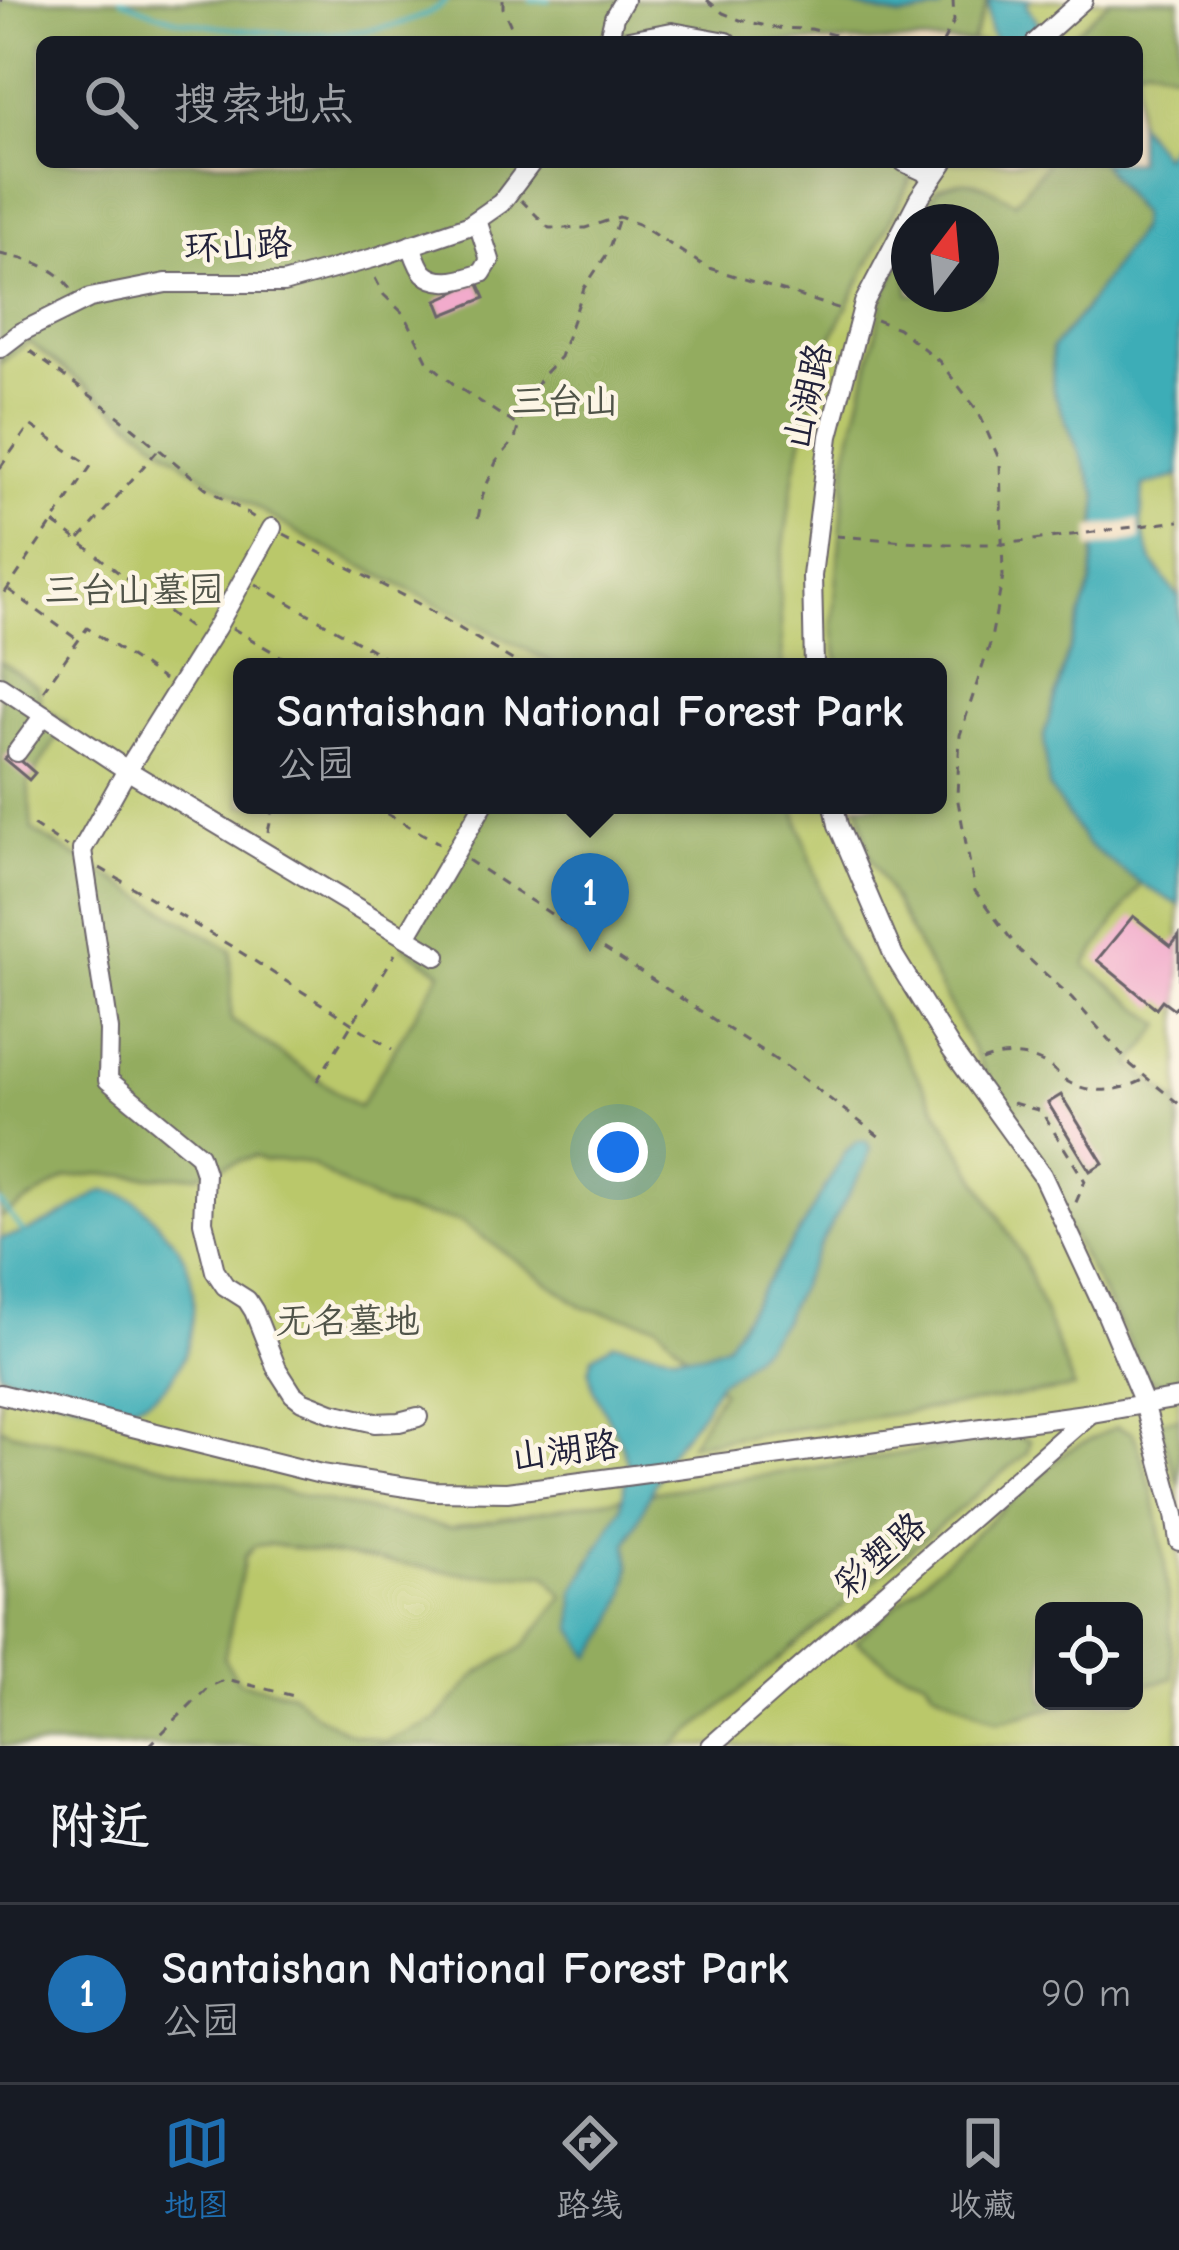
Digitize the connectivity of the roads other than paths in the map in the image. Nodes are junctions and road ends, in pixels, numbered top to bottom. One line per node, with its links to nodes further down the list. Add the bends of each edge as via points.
1 (624, 0): 3 (street)
2 (1082, 0): 6 (street)
3 (609, 36)
4 (650, 36): 5 (street)
5 (693, 36)
6 (1042, 36)
7 (528, 168): 9 (street, 环山路)
8 (939, 169): 13 (street, 山湖路, via 864,303 829,436 812,576)
9 (477, 220): 10 (street, 环山路); 10 (street, via 490,260 482,274 439,281 424,273)
10 (411, 245): 11 (street, 环山路, via 283,284 166,284 90,298)
11 (0, 348)
12 (272, 528): 17 (street)
13 (814, 658)
14 (0, 686): 15 (street)
15 (38, 711): 16 (street); 17 (street)
16 (17, 752)
17 (127, 770): 20 (street); 27 (street, via 82,850 109,1030 108,1080 199,1155 215,1271 247,1300 293,1394 375,1423)
18 (478, 814): 20 (street)
19 (836, 814): 24 (street, via 894,956 1042,1175)
20 (406, 938): 21 (street)
21 (437, 956)
22 (0, 1394): 26 (street, 山湖路, via 321,1474 433,1491 507,1492)
23 (1179, 1398): 24 (street, 山湖路)
24 (1144, 1403): 25 (street, 山湖路); 28 (street)
25 (1120, 1407): 26 (street, 山湖路); 28 (street)
26 (1092, 1413): 30 (street, 彩塑路)
27 (418, 1417)
28 (1152, 1430): 29 (street)
29 (1179, 1541)
30 (711, 1746)

